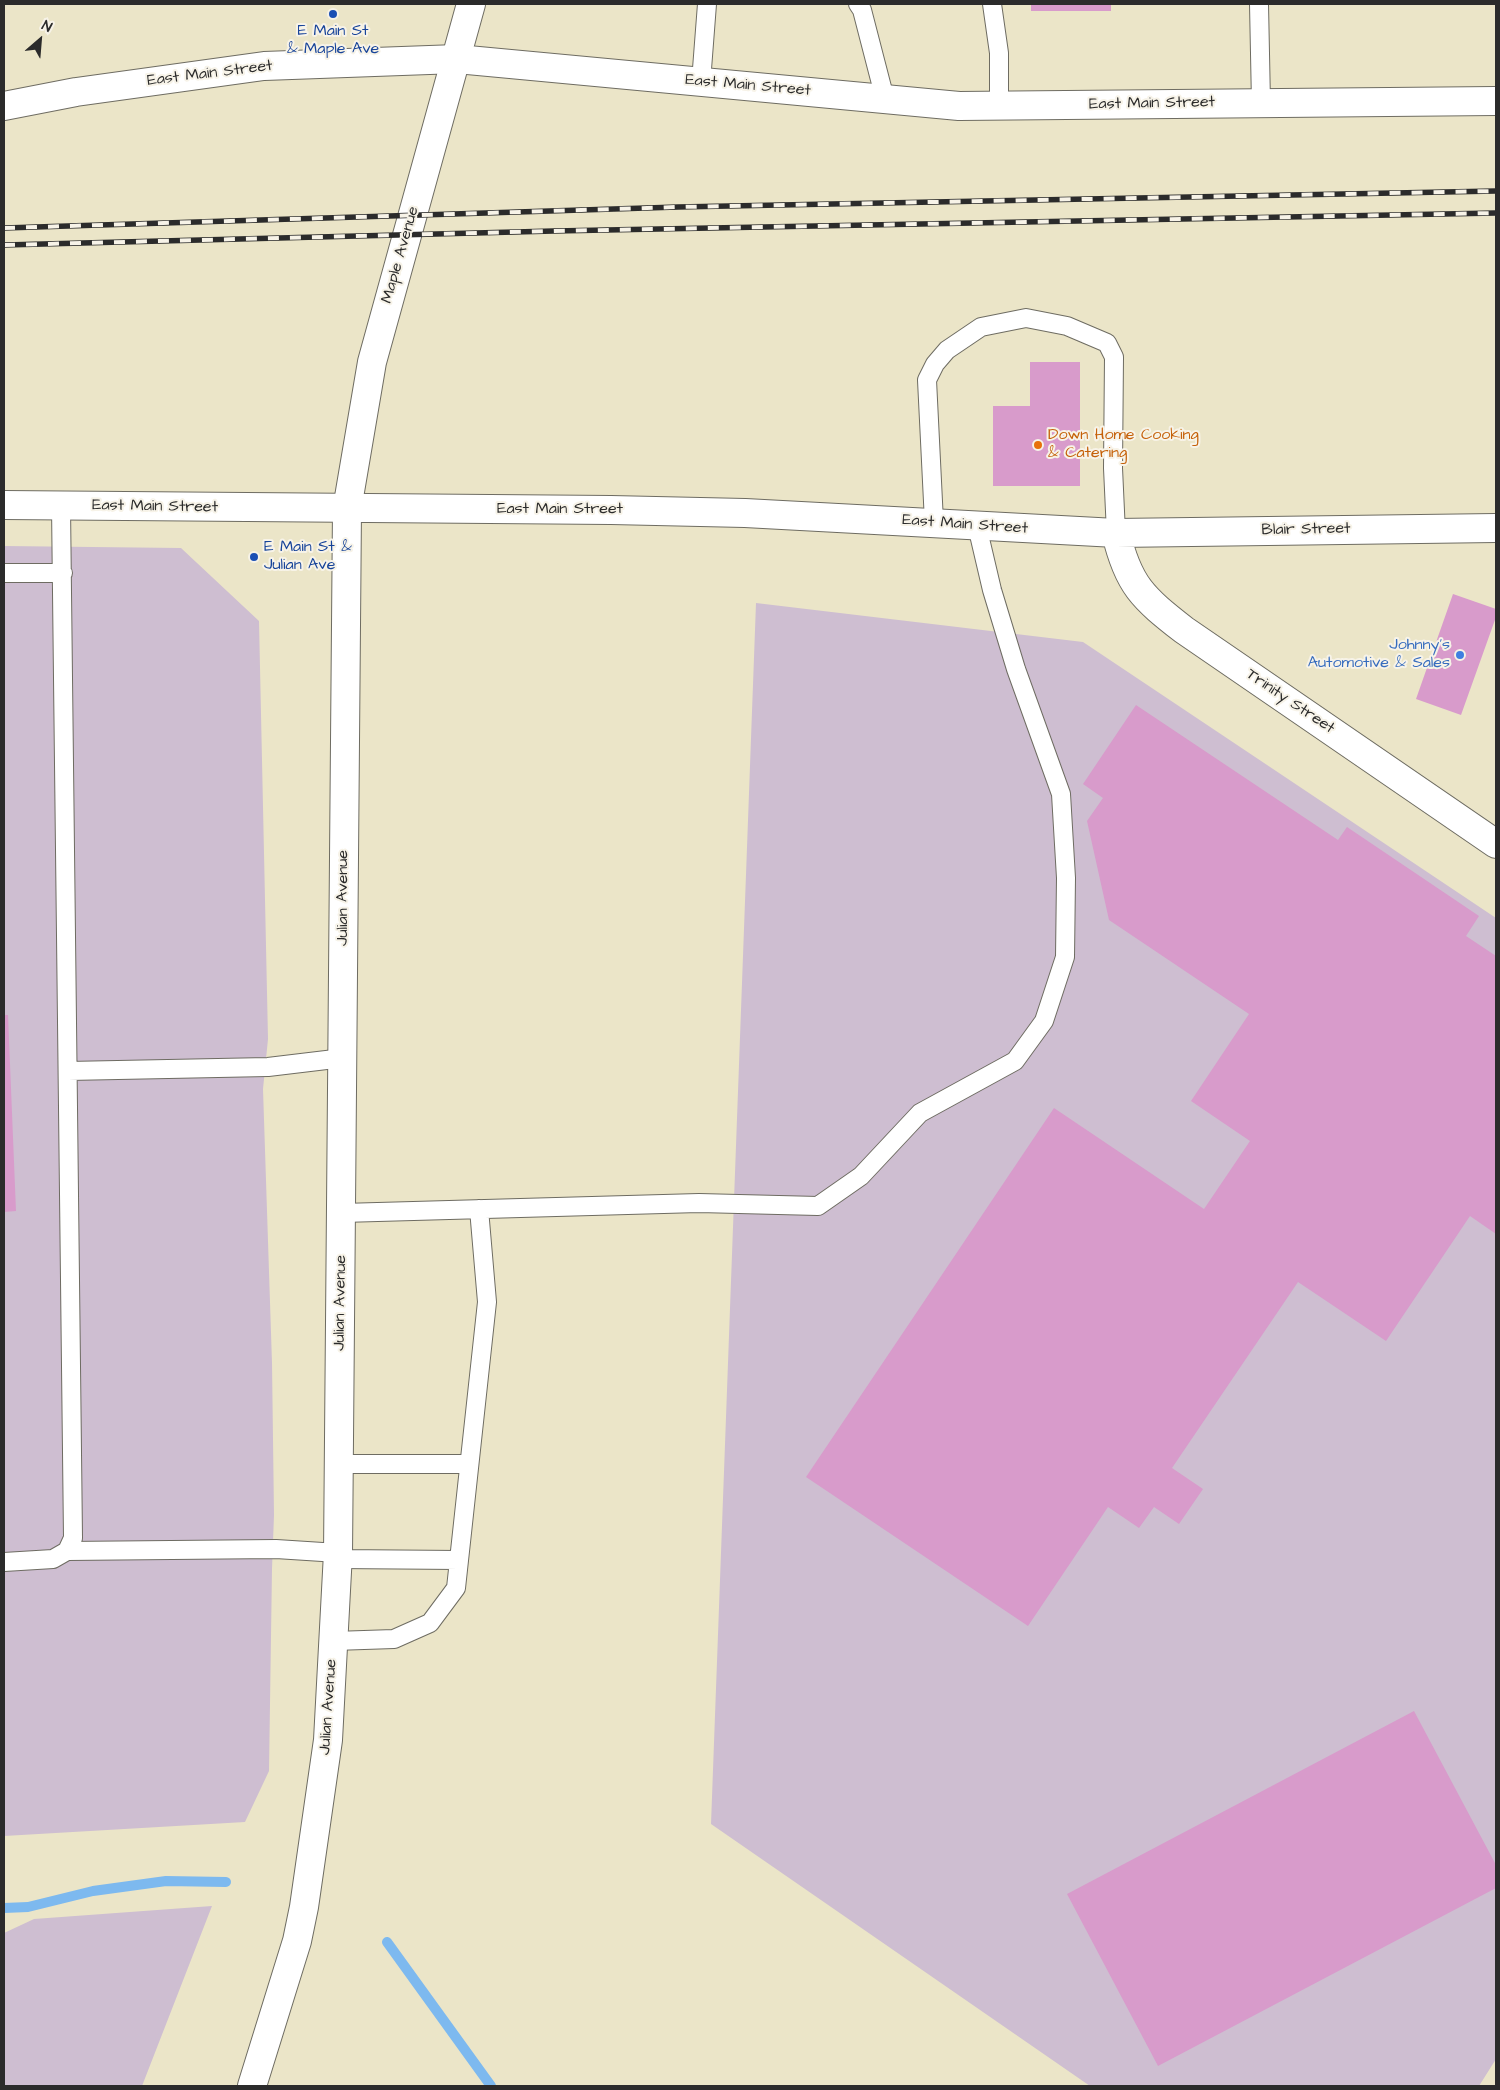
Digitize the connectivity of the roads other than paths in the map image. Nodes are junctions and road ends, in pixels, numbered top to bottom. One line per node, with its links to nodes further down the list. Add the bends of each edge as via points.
1 (471, 4): 6 (street, Maple Avenue)
2 (707, 4): 7 (lane)
3 (858, 4): 8 (lane)
4 (992, 4): 12 (lane, via 999,53)
5 (1259, 4): 10 (lane)
6 (457, 59): 7 (street, East Main Street); 11 (street, East Main Street, via 264,66 76,92); 15 (street, Maple Avenue, via 372,362)
7 (701, 82): 8 (street, East Main Street)
8 (885, 99): 12 (street, East Main Street)
9 (1496, 100): 10 (street, East Main Street)
10 (1261, 103): 12 (street, East Main Street)
11 (4, 106)
12 (999, 106)
13 (4, 505): 14 (street, East Main Street)
14 (61, 506): 15 (street, East Main Street); 21 (lane)
15 (347, 509): 16 (street, East Main Street, via 611,510); 23 (street, Julian Avenue)
16 (934, 522): 17 (street, East Main Street); 19 (lane, via 927,380 947,350 981,327 1026,318 1067,326 1107,343 1114,357)
17 (977, 526): 19 (street, East Main Street); 25 (lane, via 1016,669 1061,794 1066,878 1065,957 1044,1020 1014,1061 920,1113 861,1176 818,1206 699,1203)
18 (1496, 528): 19 (street, Blair Street)
19 (1116, 533): 22 (street, Trinity Street, via 1133,582 1150,604)
20 (4, 573): 21 (lane)
21 (63, 573): 24 (lane)
22 (1496, 844)
23 (343, 1058): 24 (lane, via 268,1067); 26 (street, Julian Avenue)
24 (68, 1071): 29 (lane, via 74,1538)
25 (479, 1209): 26 (lane); 28 (lane, via 487,1302)
26 (342, 1213): 27 (street, Julian Avenue)
27 (339, 1464): 28 (lane); 30 (street, Julian Avenue)
28 (469, 1464): 31 (lane)
29 (67, 1551): 30 (lane, via 276,1549); 32 (lane, via 53,1558)
30 (338, 1556): 31 (lane); 33 (street, Julian Avenue)
31 (459, 1560): 33 (lane, via 456,1588 430,1623 394,1639)
32 (4, 1562)
33 (334, 1641): 34 (street, Julian Avenue, via 328,1740 304,1907 297,1941)
34 (252, 2086)

